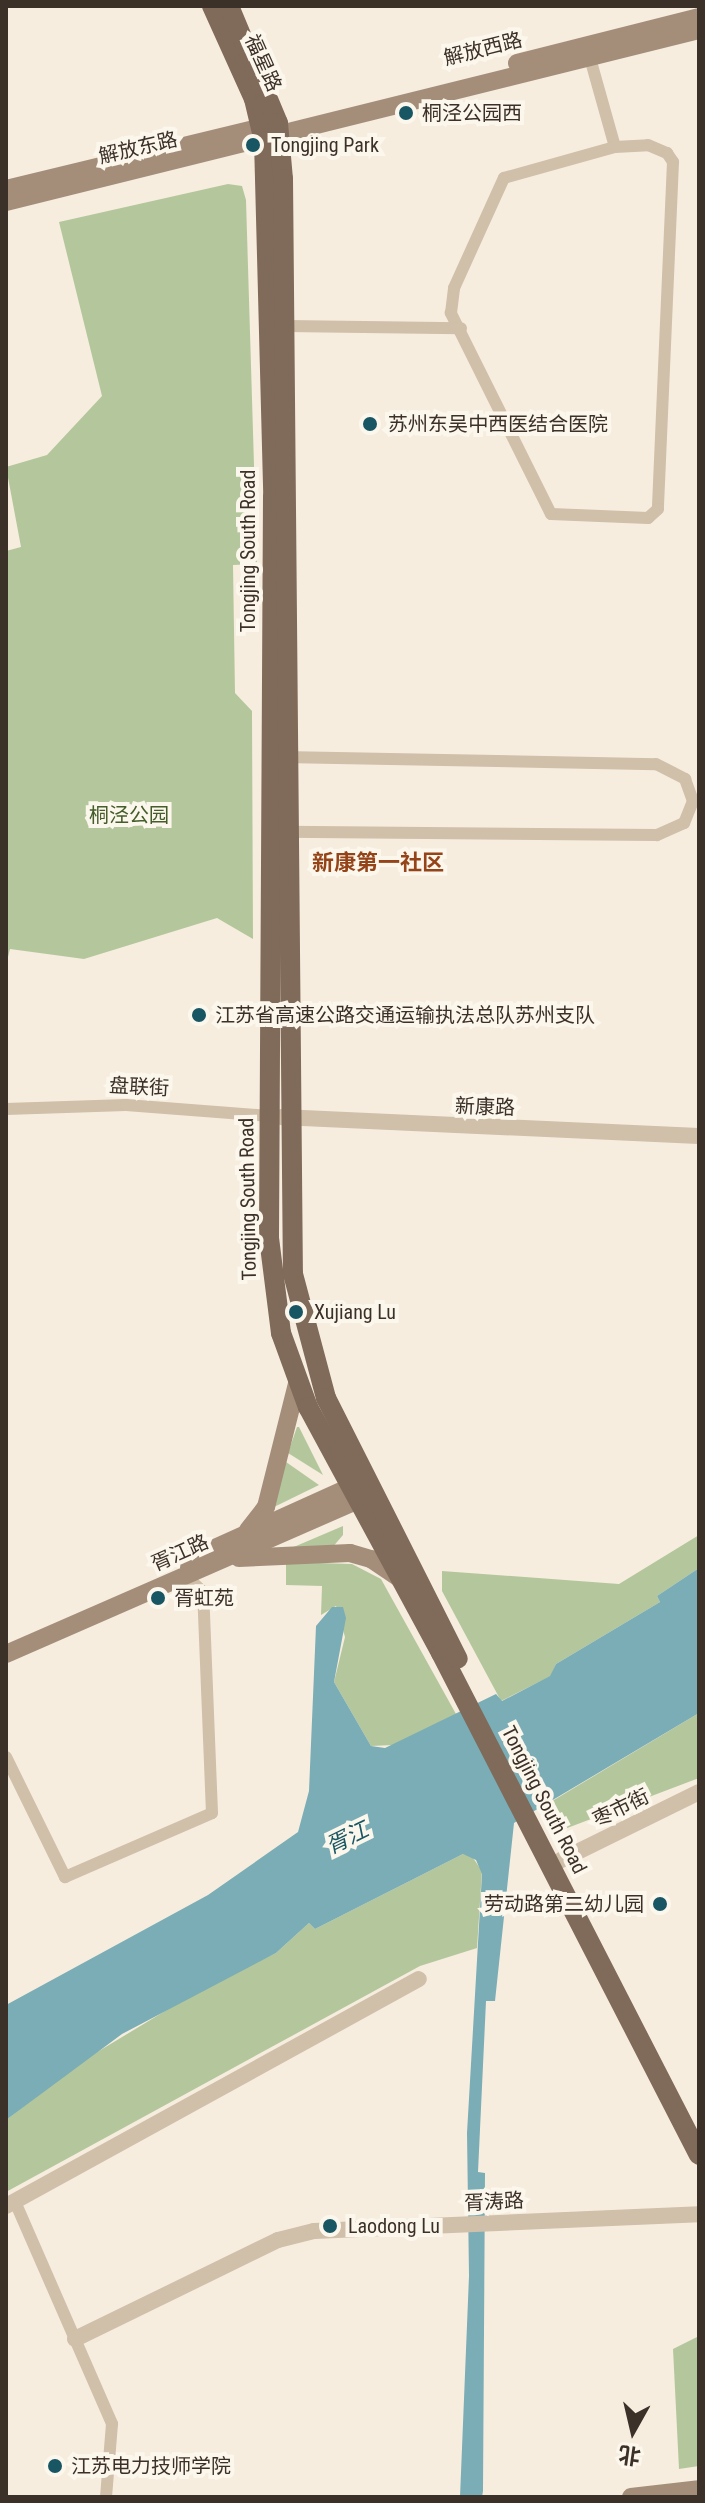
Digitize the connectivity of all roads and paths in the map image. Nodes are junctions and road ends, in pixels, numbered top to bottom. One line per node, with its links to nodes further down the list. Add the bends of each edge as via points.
1 (212, 6): 6 (main road, 福星路)
2 (229, 6): 6 (main road, 福星路)
3 (699, 17): 6 (main road, 解放西路)
4 (699, 30): 5 (main road, 解放西路)
5 (590, 58): 6 (main road, 解放西路); 7 (street)
6 (272, 131): 8 (main road, 解放东路); 9 (main road, 解放东路); 10 (main road, Tongjing South Road); 12 (main road, Tongjing South Road)
7 (615, 147): 11 (street, via 504,178 454,288 451,313); 11 (street, via 648,145 667,153 673,162 658,509 648,518 551,514)
8 (6, 189)
9 (6, 202)
10 (286, 326): 11 (street); 12 (main road, Tongjing South Road)
11 (461, 328)
12 (280, 756): 13 (street, via 656,764 685,779); 14 (main road, Tongjing South Road)
13 (696, 801): 14 (street, via 684,823 657,835)
14 (280, 832): 16 (main road, Tongjing South Road); 17 (main road, Tongjing South Road)
15 (6, 1109): 16 (street, 盘联街, via 126,1105)
16 (270, 1116): 17 (street, 新康路); 19 (main road, Tongjing South Road, via 271,1268 281,1333)
17 (292, 1119): 18 (street, 新康路); 20 (main road, Tongjing South Road, via 290,1238 297,1296 321,1385)
18 (699, 1136)
19 (297, 1384): 20 (main road, Tongjing South Road); 21 (main road, via 266,1507)
20 (362, 1490): 21 (main road, 胥江路); 22 (main road, 胥江路); 24 (main road, Tongjing South Road); 27 (main road, Tongjing South Road)
21 (244, 1535): 25 (main road, 胥江路)
22 (216, 1561): 23 (main road, 胥江路); 24 (main road, via 345,1553 371,1559)
23 (185, 1575): 26 (main road, 胥江路); 28 (street, via 203,1592 212,1813 65,1877)
24 (399, 1578): 27 (main road, Tongjing South Road)
25 (6, 1641)
26 (6, 1654)
27 (470, 1695): 30 (main road, Tongjing South Road)
28 (6, 1757)
29 (699, 1792): 31 (street, 枣市街)
30 (534, 1820): 31 (main road, Tongjing South Road); 34 (main road, Tongjing South Road)
31 (561, 1860): 33 (main road, Tongjing South Road)
32 (419, 1979): 35 (street)
33 (699, 2129)
34 (699, 2155)
35 (11, 2205): 37 (street)
36 (699, 2214): 37 (street, 胥涛路, via 314,2231 278,2240)
37 (75, 2339): 39 (street, via 112,2424)
38 (699, 2489): 40 (main road)
39 (106, 2497)
40 (631, 2497)

